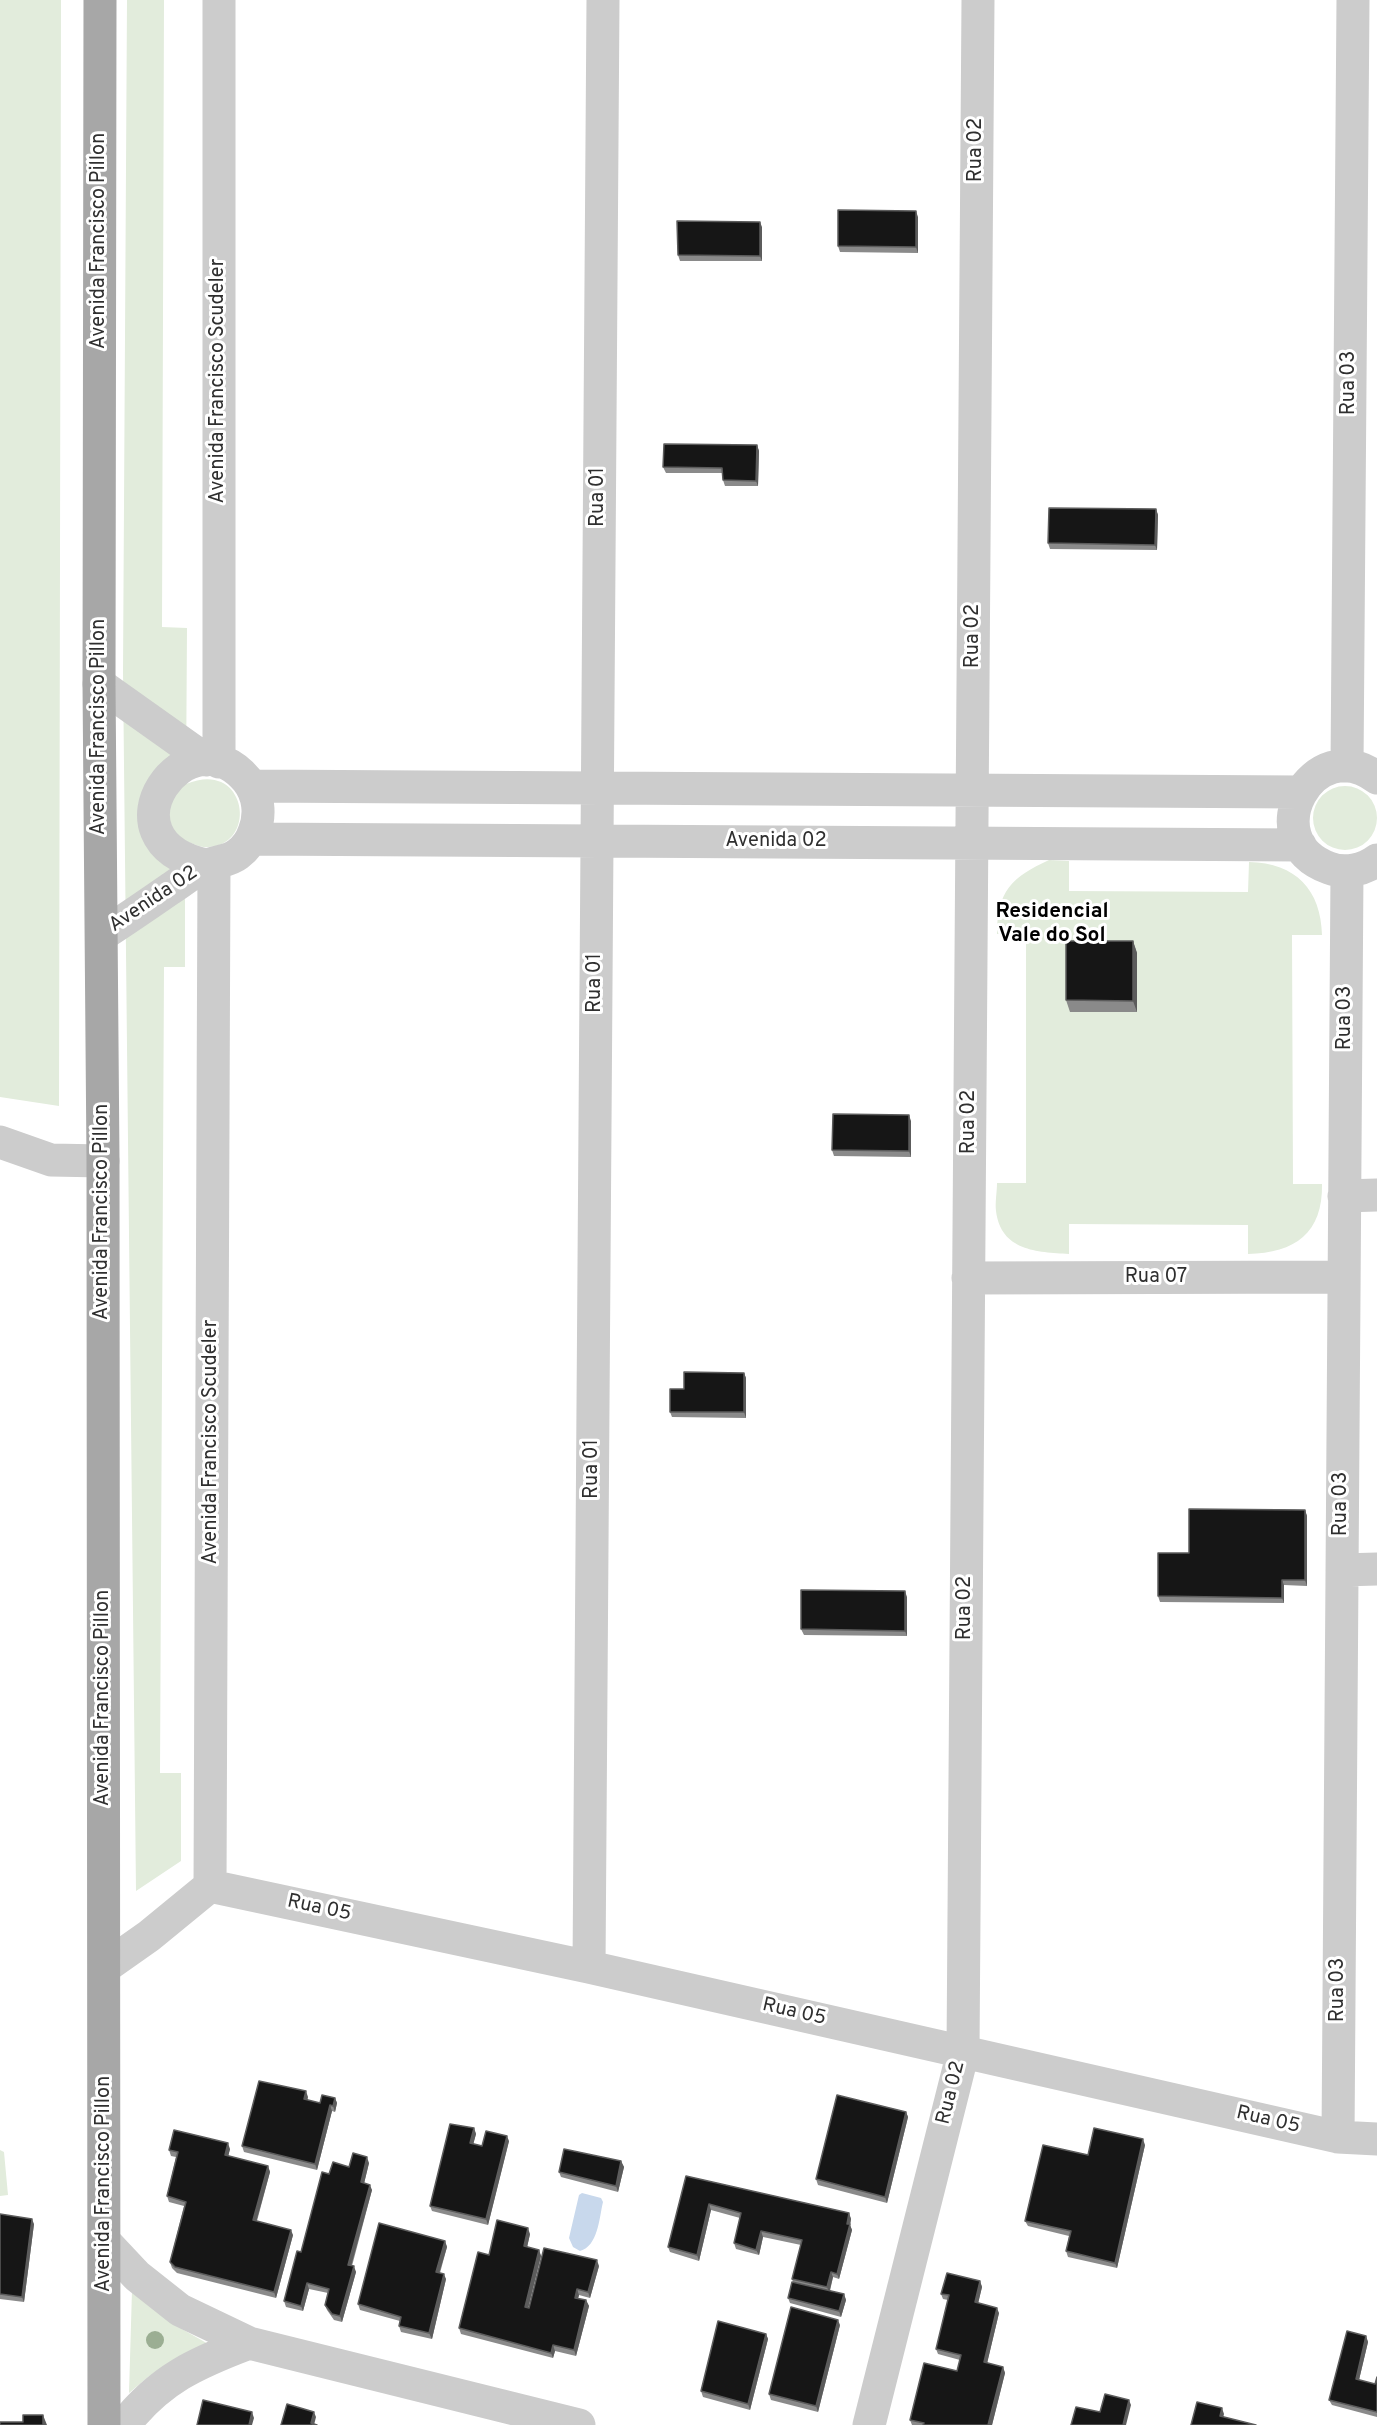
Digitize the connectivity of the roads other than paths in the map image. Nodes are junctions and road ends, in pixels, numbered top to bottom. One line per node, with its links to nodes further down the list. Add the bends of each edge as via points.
1 (100, 0): 6 (main road, Avenida Francisco Pillon)
2 (219, 0): 7 (street, Avenida Francisco Scudeler)
3 (603, 0): 10 (street, Rua 01)
4 (978, 0): 11 (street, Rua 02)
5 (1353, 0): 8 (street, Rua 03)
6 (99, 684): 7 (street); 20 (main road, Avenida Francisco Pillon)
7 (212, 761): 9 (street, via 238,771); 18 (street, via 186,764 169,775 158,792 154,812 157,832 169,850 186,861)
8 (1362, 772): 12 (street, via 1332,768 1308,781)
9 (252, 786): 10 (street); 13 (street, via 259,813)
10 (598, 788): 11 (street); 14 (street, Rua 01)
11 (972, 790): 12 (street); 15 (street, Rua 02)
12 (1300, 792): 16 (street, via 1293,818)
13 (251, 839): 14 (street, Avenida 02); 18 (street, via 229,860)
14 (597, 841): 15 (street, Avenida 02); 31 (street, Rua 01)
15 (972, 843): 16 (street, Avenida 02); 26 (street, Rua 02)
16 (1300, 845): 19 (street, via 1319,864)
17 (1377, 860): 19 (street)
18 (210, 865): 20 (street, Avenida 02); 29 (street, Avenida Francisco Scudeler)
19 (1347, 871): 23 (street, Rua 03)
20 (102, 935): 22 (main road, Avenida Francisco Pillon)
21 (0, 1142): 22 (street, via 51,1160)
22 (103, 1161): 30 (main road, Avenida Francisco Pillon)
23 (1344, 1196): 24 (street); 25 (street, Rua 03)
24 (1377, 1196)
25 (1344, 1277): 26 (street, Rua 07); 28 (street, Rua 03)
26 (968, 1278): 32 (street, Rua 02)
27 (1377, 1569): 28 (street)
28 (1342, 1570): 33 (street, Rua 03)
29 (210, 1886): 30 (street); 31 (street, Rua 05)
30 (105, 1967): 35 (main road, Avenida Francisco Pillon)
31 (589, 1967): 32 (street, Rua 05)
32 (963, 2052): 33 (street, Rua 05); 40 (street, Rua 02)
33 (1338, 2138): 34 (street, Rua 05)
34 (1377, 2139)
35 (106, 2242): 36 (street, via 136,2276 180,2310); 37 (main road, Avenida Francisco Pillon)
36 (249, 2343): 38 (street, via 176,2375); 39 (street)
37 (104, 2425)
38 (124, 2425)
39 (579, 2425)
40 (869, 2425)

